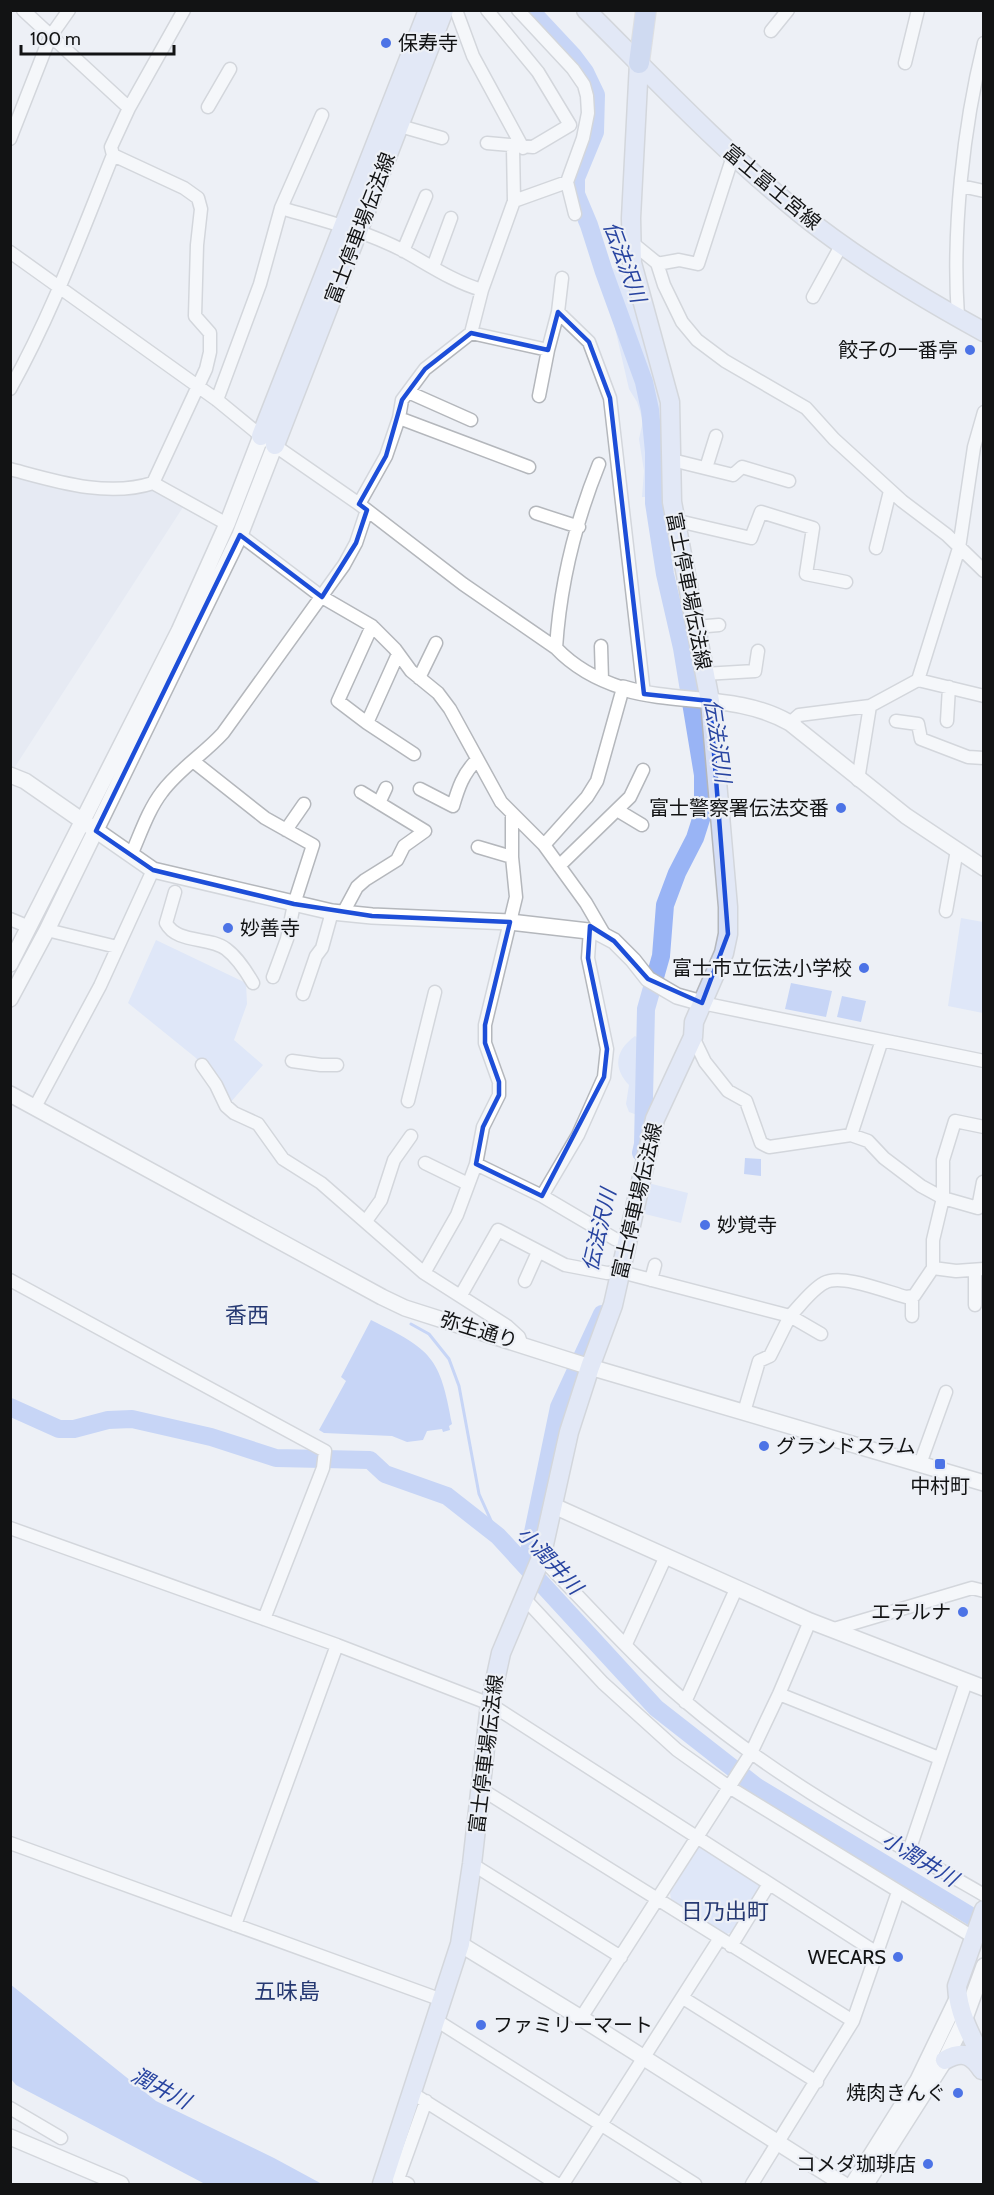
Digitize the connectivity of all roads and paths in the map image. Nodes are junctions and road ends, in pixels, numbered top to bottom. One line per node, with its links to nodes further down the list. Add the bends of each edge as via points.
1 (22, 10): 14 (street)
2 (69, 10): 14 (street)
3 (184, 10): 20 (street)
4 (428, 10): 37 (main road, 富士停車場伝法線)
5 (444, 10): 22 (main road, 富士停車場伝法線)
6 (487, 10): 26 (street, via 538,72 570,125 533,147)
7 (519, 10): 29 (street, via 573,69 587,96 583,138)
8 (586, 10): 16 (main road, 富士富士宮線)
9 (646, 10): 16 (main road)
10 (788, 10): 13 (street)
11 (918, 10): 17 (street)
12 (458, 11): 26 (street, via 473,56)
13 (771, 31)
14 (50, 37): 20 (street); 24 (street)
15 (984, 43): 30 (street, via 973,86)
16 (639, 63): 28 (main road, 富士富士宮線); 38 (main road, 富士停車場伝法線)
17 (905, 63)
18 (230, 69): 19 (street)
19 (208, 107)
20 (129, 108): 27 (street, via 111,147)
21 (322, 116): 34 (street)
22 (400, 126): 23 (street); 37 (main road, 富士停車場伝法線)
23 (442, 138)
24 (10, 139)
25 (488, 144): 26 (street)
26 (518, 147): 33 (street)
27 (113, 155): 45 (street); 53 (street, via 198,198 201,209 195,316 210,333 210,352)
28 (733, 156): 39 (main road, 富士富士宮線); 42 (street, via 698,264 679,260)
29 (567, 182): 33 (street); 35 (street)
30 (961, 186): 31 (street); 49 (street)
31 (984, 191)
32 (426, 196): 40 (street)
33 (514, 201): 46 (street)
34 (281, 208): 37 (street); 57 (street, via 260,284)
35 (575, 214)
36 (451, 218): 43 (street)
37 (351, 230): 40 (street); 62 (main road, 富士停車場伝法線)
38 (630, 241): 42 (street); 63 (main road, 富士停車場伝法線, via 636,284 670,402)
39 (842, 244): 47 (street); 49 (main road, 富士富士宮線)
40 (403, 251): 43 (street)
41 (10, 252): 45 (street)
42 (657, 264): 70 (street, via 682,322 697,340 806,408)
43 (433, 267): 46 (street, via 464,285)
44 (562, 278): 48 (street)
45 (59, 287): 53 (street); 54 (street)
46 (482, 290): 51 (street)
47 (813, 297)
48 (558, 312): 52 (street); 96 (street, via 589,342 610,398)
49 (958, 318): 50 (main road, 富士富士宮線)
50 (984, 332)
51 (471, 333): 52 (street); 55 (street, via 425,369)
52 (549, 351): 56 (street)
53 (198, 387): 57 (street); 69 (street)
54 (10, 389)
55 (408, 392): 59 (street, via 402,400); 60 (street)
56 (539, 396)
57 (217, 400): 62 (street)
58 (984, 412): 78 (street, via 974,447)
59 (399, 418): 65 (street); 71 (street, via 387,456)
60 (471, 420)
61 (716, 436): 66 (street)
62 (268, 440): 71 (street); 74 (street); 76 (street)
63 (672, 460): 66 (street); 73 (main road, 富士停車場伝法線)
64 (599, 464): 75 (street)
65 (530, 467)
66 (706, 468): 68 (street, via 733,475 742,467)
67 (10, 469): 69 (street, via 99,488 139,488)
68 (789, 481)
69 (153, 483): 74 (street)
70 (890, 491): 77 (street); 78 (street)
71 (363, 507): 81 (street, via 356,543); 87 (street, via 463,584)
72 (536, 513): 75 (street)
73 (674, 520): 80 (street, via 751,538 761,512 813,528 806,574); 84 (main road, 富士停車場伝法線)
74 (227, 524): 119 (street)
75 (579, 526): 87 (street, via 559,614)
76 (240, 535): 81 (street); 119 (street)
77 (876, 548)
78 (959, 548): 79 (street); 93 (street)
79 (984, 571)
80 (846, 582)
81 (322, 597): 83 (street); 107 (street, via 223,733)
82 (719, 625): 84 (street)
83 (372, 626): 89 (street); 102 (street, via 338,701)
84 (695, 627): 90 (main road, 富士停車場伝法線)
85 (436, 643): 91 (street)
86 (601, 646): 92 (street)
87 (556, 648): 92 (street)
88 (758, 651): 90 (street, via 755,671)
89 (398, 654): 91 (street); 102 (street)
90 (704, 674): 98 (main road, 富士停車場伝法線)
91 (419, 678): 106 (street, via 450,709)
92 (602, 680): 95 (street)
93 (918, 680): 94 (street); 99 (street)
94 (949, 687): 97 (street); 100 (street)
95 (623, 688): 96 (street); 121 (street, via 597,781)
96 (644, 694): 98 (street)
97 (984, 696)
98 (705, 700): 103 (street, via 762,709); 145 (main road, 富士停車場伝法線, via 728,934)
99 (870, 706): 103 (street, via 799,716); 110 (street)
100 (947, 721)
101 (896, 722): 105 (street, via 918,724 921,739 968,757)
102 (367, 723): 104 (street)
103 (790, 723): 110 (street)
104 (414, 754)
105 (984, 758)
106 (477, 760): 112 (street, via 460,783 453,807); 117 (street, via 501,802)
107 (193, 761): 120 (street); 124 (street, via 158,797)
108 (644, 770): 116 (street, via 630,797)
109 (10, 775): 119 (street, via 25,781)
110 (858, 780): 123 (street)
111 (386, 788): 114 (street)
112 (420, 789)
113 (361, 792): 114 (street)
114 (378, 803): 132 (street, via 425,831 404,846 397,860 357,887)
115 (304, 804): 120 (street)
116 (617, 810): 118 (street); 126 (street)
117 (512, 813): 121 (street); 125 (street)
118 (642, 825)
119 (90, 827): 124 (street); 135 (street); 136 (street)
120 (286, 830): 130 (street, via 313,845)
121 (544, 845): 126 (street)
122 (478, 847): 125 (street)
123 (957, 850): 127 (street); 131 (street)
124 (131, 855): 128 (street)
125 (512, 857): 134 (street, via 516,897)
126 (559, 866): 137 (street, via 586,903)
127 (984, 868)
128 (153, 870): 129 (street); 138 (street)
129 (178, 884): 130 (street); 141 (street, via 166,923 170,930 225,948)
130 (294, 904): 132 (street); 140 (street)
131 (946, 911)
132 (338, 912): 134 (street); 143 (street)
133 (10, 919): 135 (street)
134 (510, 922): 137 (street); 159 (street, via 485,1025 485,1043 499,1082 499,1095 483,1127)
135 (29, 927): 139 (street)
136 (47, 930): 138 (street); 144 (street)
137 (597, 932): 145 (street, via 614,941 654,983 677,996); 162 (street, via 588,958 607,1049 604,1077 578,1135)
138 (117, 947): 154 (street)
139 (10, 964)
140 (273, 977)
141 (253, 983)
142 (435, 992): 153 (street)
143 (303, 994)
144 (10, 999)
145 (702, 1003): 146 (main road, 富士停車場伝法線); 147 (street)
146 (693, 1037): 156 (street, via 705,1062 728,1091 746,1101 761,1143 770,1147); 165 (main road, 富士停車場伝法線, via 655,1119)
147 (882, 1040): 149 (street); 156 (street)
148 (292, 1061): 151 (street)
149 (984, 1061)
150 (202, 1065): 164 (street, via 226,1106 258,1124 283,1159)
151 (337, 1065)
152 (10, 1094): 154 (street, 弥生通り)
153 (408, 1101)
154 (35, 1107): 181 (street, 弥生通り, via 382,1297 405,1308)
155 (984, 1127): 163 (street, via 955,1122 944,1160)
156 (851, 1135): 163 (street, via 868,1141 893,1165)
157 (411, 1136): 164 (street, via 394,1160 381,1200)
158 (425, 1163): 161 (street)
159 (476, 1164): 161 (street); 162 (street)
160 (983, 1182): 163 (street, via 978,1208)
161 (468, 1184): 170 (street, via 457,1215)
162 (542, 1196): 165 (street)
163 (943, 1198): 168 (street, via 933,1239)
164 (366, 1221): 170 (street)
165 (622, 1240): 171 (main road, 富士停車場伝法線)
166 (538, 1252): 171 (street, via 565,1265); 174 (street); 175 (street, via 498,1230)
167 (655, 1265): 173 (street)
168 (933, 1268): 169 (street); 176 (street)
169 (979, 1270): 177 (street)
170 (424, 1273): 175 (street)
171 (615, 1273): 173 (street); 182 (main road, 富士停車場伝法線, via 613,1305)
172 (10, 1280): 194 (street, via 325,1451 323,1468)
173 (651, 1280): 178 (street)
174 (525, 1281)
175 (461, 1295): 181 (street, via 507,1326)
176 (912, 1296): 178 (street, via 833,1280 824,1282); 179 (street)
177 (975, 1305)
178 (790, 1316): 180 (street); 184 (street, via 770,1356 759,1361)
179 (912, 1316)
180 (821, 1334)
181 (520, 1343): 182 (street, 弥生通り)
182 (590, 1367): 184 (street, 弥生通り); 187 (main road, 富士停車場伝法線, via 569,1432)
183 (946, 1392): 185 (street)
184 (744, 1412): 185 (street, 弥生通り)
185 (920, 1464): 186 (street, 弥生通り)
186 (984, 1483)
187 (554, 1506): 189 (street); 190 (main road, 富士停車場伝法線)
188 (10, 1528): 194 (street)
189 (666, 1556): 191 (street); 197 (street)
190 (540, 1561): 192 (main road, 富士停車場伝法線); 197 (street)
191 (737, 1587): 195 (street); 202 (street)
192 (528, 1590): 203 (main road, 富士停車場伝法線, via 501,1653); 206 (street, via 603,1683 677,1750)
193 (984, 1591): 196 (street, via 972,1587)
194 (264, 1619): 198 (street)
195 (810, 1620): 196 (street); 201 (street)
196 (834, 1629): 199 (street)
197 (626, 1644): 202 (street)
198 (337, 1645): 203 (street); 217 (street)
199 (966, 1682): 200 (street); 205 (street)
200 (984, 1688)
201 (779, 1694): 204 (street); 205 (street)
202 (686, 1702): 204 (street)
203 (490, 1704): 207 (main road, 富士停車場伝法線); 208 (street)
204 (749, 1756): 206 (street); 210 (street)
205 (939, 1758): 210 (street)
206 (731, 1784): 208 (street); 213 (street)
207 (481, 1789): 211 (main road, 富士停車場伝法線); 215 (street)
208 (697, 1838): 212 (street); 215 (street)
209 (10, 1843): 217 (street)
210 (909, 1851): 214 (street)
211 (472, 1864): 220 (main road, 富士停車場伝法線); 223 (street)
212 (769, 1884): 221 (street); 222 (street)
213 (898, 1892): 218 (street); 222 (street)
214 (984, 1895)
215 (658, 1898): 219 (street); 223 (street)
216 (984, 1910): 218 (main road)
217 (235, 1925): 227 (street)
218 (973, 1937): 226 (main road, via 957,1986)
219 (720, 1938): 221 (street); 225 (street)
220 (460, 1944): 227 (main road, 富士停車場伝法線); 228 (street)
221 (731, 1946): 230 (street)
222 (877, 1953): 230 (street)
223 (621, 1957): 228 (street)
224 (984, 1966): 231 (street)
225 (682, 1998): 232 (street); 236 (street)
226 (957, 1999): 231 (main road); 251 (street, via 918,2080)
227 (442, 2000): 229 (main road, 富士停車場伝法線)
228 (581, 2018): 232 (street)
229 (436, 2020): 237 (main road, 富士停車場伝法線); 239 (street)
230 (853, 2021): 236 (street)
231 (964, 2021): 233 (street); 234 (main road)
232 (642, 2058): 239 (street); 242 (street)
233 (945, 2060): 235 (main road, via 966,2056 974,2059); 252 (street)
234 (984, 2062)
235 (984, 2072)
236 (817, 2082): 242 (street)
237 (419, 2097): 244 (main road, 富士停車場伝法線); 245 (street, via 398,2179); 246 (street)
238 (10, 2108): 241 (street)
239 (600, 2124): 247 (street); 248 (street)
240 (10, 2137): 243 (street)
241 (61, 2138)
242 (778, 2143): 249 (street); 250 (street)
243 (121, 2184)
244 (382, 2184)
245 (408, 2184)
246 (557, 2184)
247 (563, 2184)
248 (695, 2184)
249 (752, 2184)
250 (843, 2184)
251 (853, 2184)
252 (866, 2184)

